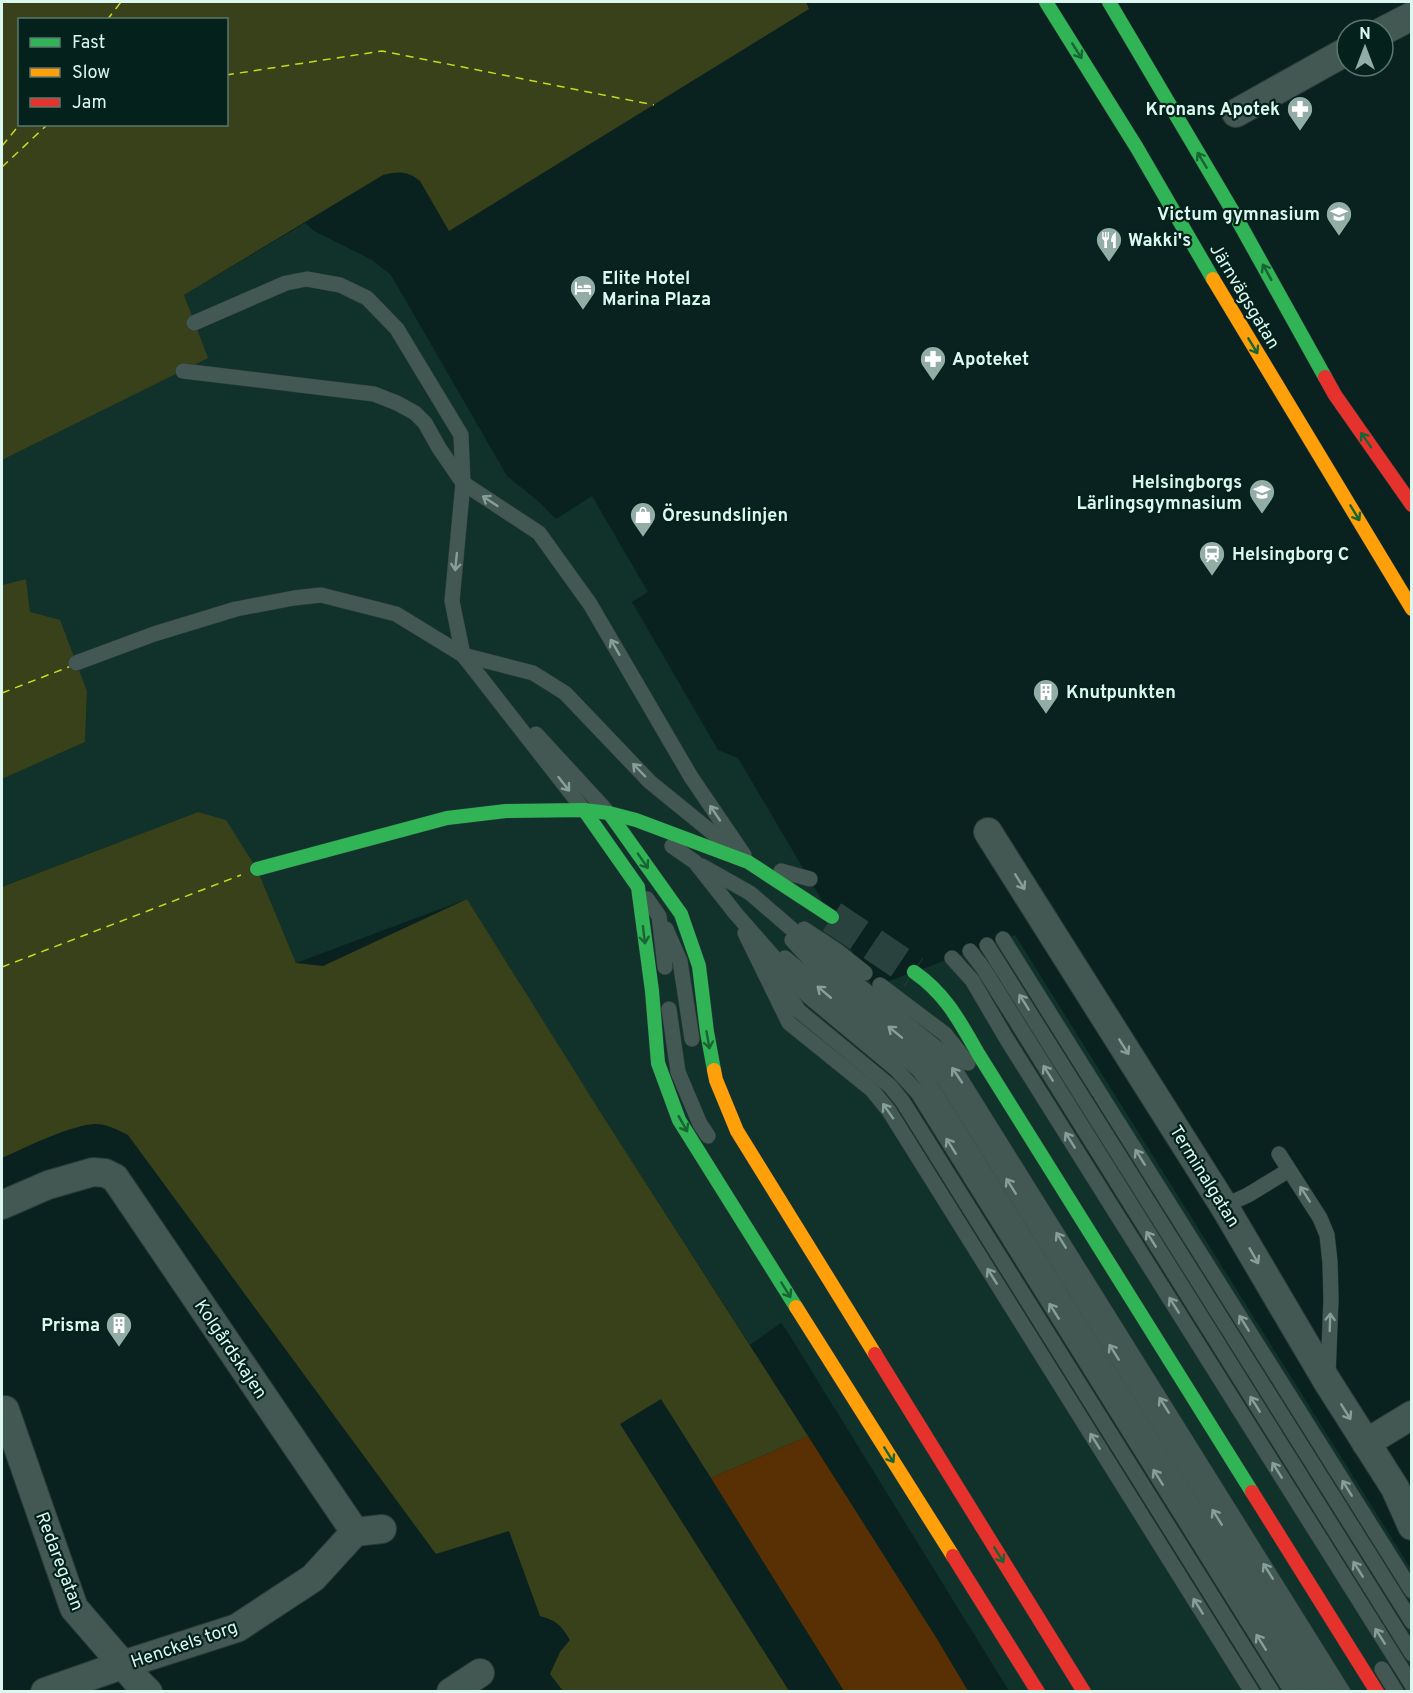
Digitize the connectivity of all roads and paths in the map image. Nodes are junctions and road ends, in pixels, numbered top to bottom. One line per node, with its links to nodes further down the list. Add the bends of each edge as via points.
1 (1046, 2): 9 (main road, Järnvägsgatan, one-way to 9)
2 (1109, 2): 8 (main road, Järnvägsgatan, one-way to 2, via 1335,395)
3 (1335, 58): 4 (street)
4 (1236, 113)
5 (194, 323): 7 (lane, via 286,283 307,279 340,285 367,298 397,329 460,435)
6 (183, 370): 7 (lane, via 374,394 397,403 425,423)
7 (463, 483): 10 (lane, one-way to 10, via 452,601); 17 (lane, one-way to 7, via 691,777 590,604 539,533)
8 (1412, 505)
9 (1412, 609)
10 (463, 655): 11 (lane, via 396,614 321,595 236,609); 12 (lane, one-way to 12); 13 (lane); 17 (lane, one-way to 10, via 650,782 565,693 533,673)
11 (76, 663)
12 (584, 810): 13 (main road); 18 (main road, via 506,811 447,818); 20 (main road)
13 (609, 813): 14 (main road); 58 (main road, one-way to 58, via 681,914 699,966 716,1080 737,1131)
14 (636, 820): 16 (lane); 17 (main road)
15 (988, 832): 36 (street, Terminalgatan, one-way to 36)
16 (695, 862): 21 (lane); 23 (lane)
17 (748, 862): 19 (lane); 22 (lane); 25 (main road)
18 (257, 869)
19 (807, 873)
20 (638, 887): 24 (lane); 55 (main road, one-way to 55, via 658,1063 679,1120)
21 (750, 893): 30 (lane); 63 (lane, one-way to 21, via 944,1079 928,1059 822,973); 64 (lane, one-way to 21, via 955,1070 938,1048)
22 (819, 894)
23 (736, 914): 59 (lane, one-way to 23, via 889,1111 872,1090 789,1023); 60 (lane, via 799,1011 890,1086 903,1102); 61 (lane, one-way to 23, via 918,1093 896,1069 807,995); 62 (lane, one-way to 23, via 919,1070)
24 (660, 916): 33 (lane, via 678,1072); 57 (lane, via 680,961 703,1084 729,1135)
25 (832, 917)
26 (1003, 939): 45 (lane, one-way to 26)
27 (987, 945): 46 (lane, one-way to 27)
28 (970, 951): 47 (lane, one-way to 28)
29 (952, 958): 51 (lane, one-way to 29, via 972,980)
30 (865, 972)
31 (914, 972): 66 (main road, via 947,999)
32 (880, 985): 65 (lane, via 945,1034 967,1062)
33 (712, 1144)
34 (1279, 1154): 35 (lane)
35 (1289, 1170): 36 (lane); 39 (lane, one-way to 35, via 1331,1299 1327,1235)
36 (1236, 1200): 39 (street, Terminalgatan, one-way to 39)
37 (2, 1204): 44 (street, Kolgårdskajen, via 93,1172 115,1178)
38 (806, 1296): 56 (lane)
39 (1327, 1381): 42 (street, Terminalgatan, one-way to 42)
40 (3, 1411): 49 (street, Redaregatan, via 74,1608)
41 (1412, 1416): 42 (street)
42 (1366, 1443): 43 (street, Terminalgatan, via 1395,1488)
43 (1412, 1526)
44 (369, 1531): 49 (street, Henckels torg, via 313,1578 237,1628)
45 (1412, 1591)
46 (1412, 1622)
47 (1412, 1654)
48 (1377, 1661): 67 (lane)
49 (122, 1665): 52 (street, Henckels torg); 53 (street, Redaregatan)
50 (480, 1673): 54 (street)
51 (1412, 1685)
52 (45, 1692)
53 (148, 1692)
54 (451, 1692)
55 (1038, 1692)
56 (1051, 1692)
57 (1070, 1692)
58 (1084, 1692)
59 (1252, 1692)
60 (1272, 1692)
61 (1292, 1692)
62 (1309, 1692)
63 (1326, 1692)
64 (1344, 1692)
65 (1361, 1692)
66 (1377, 1692)
67 (1396, 1692)

